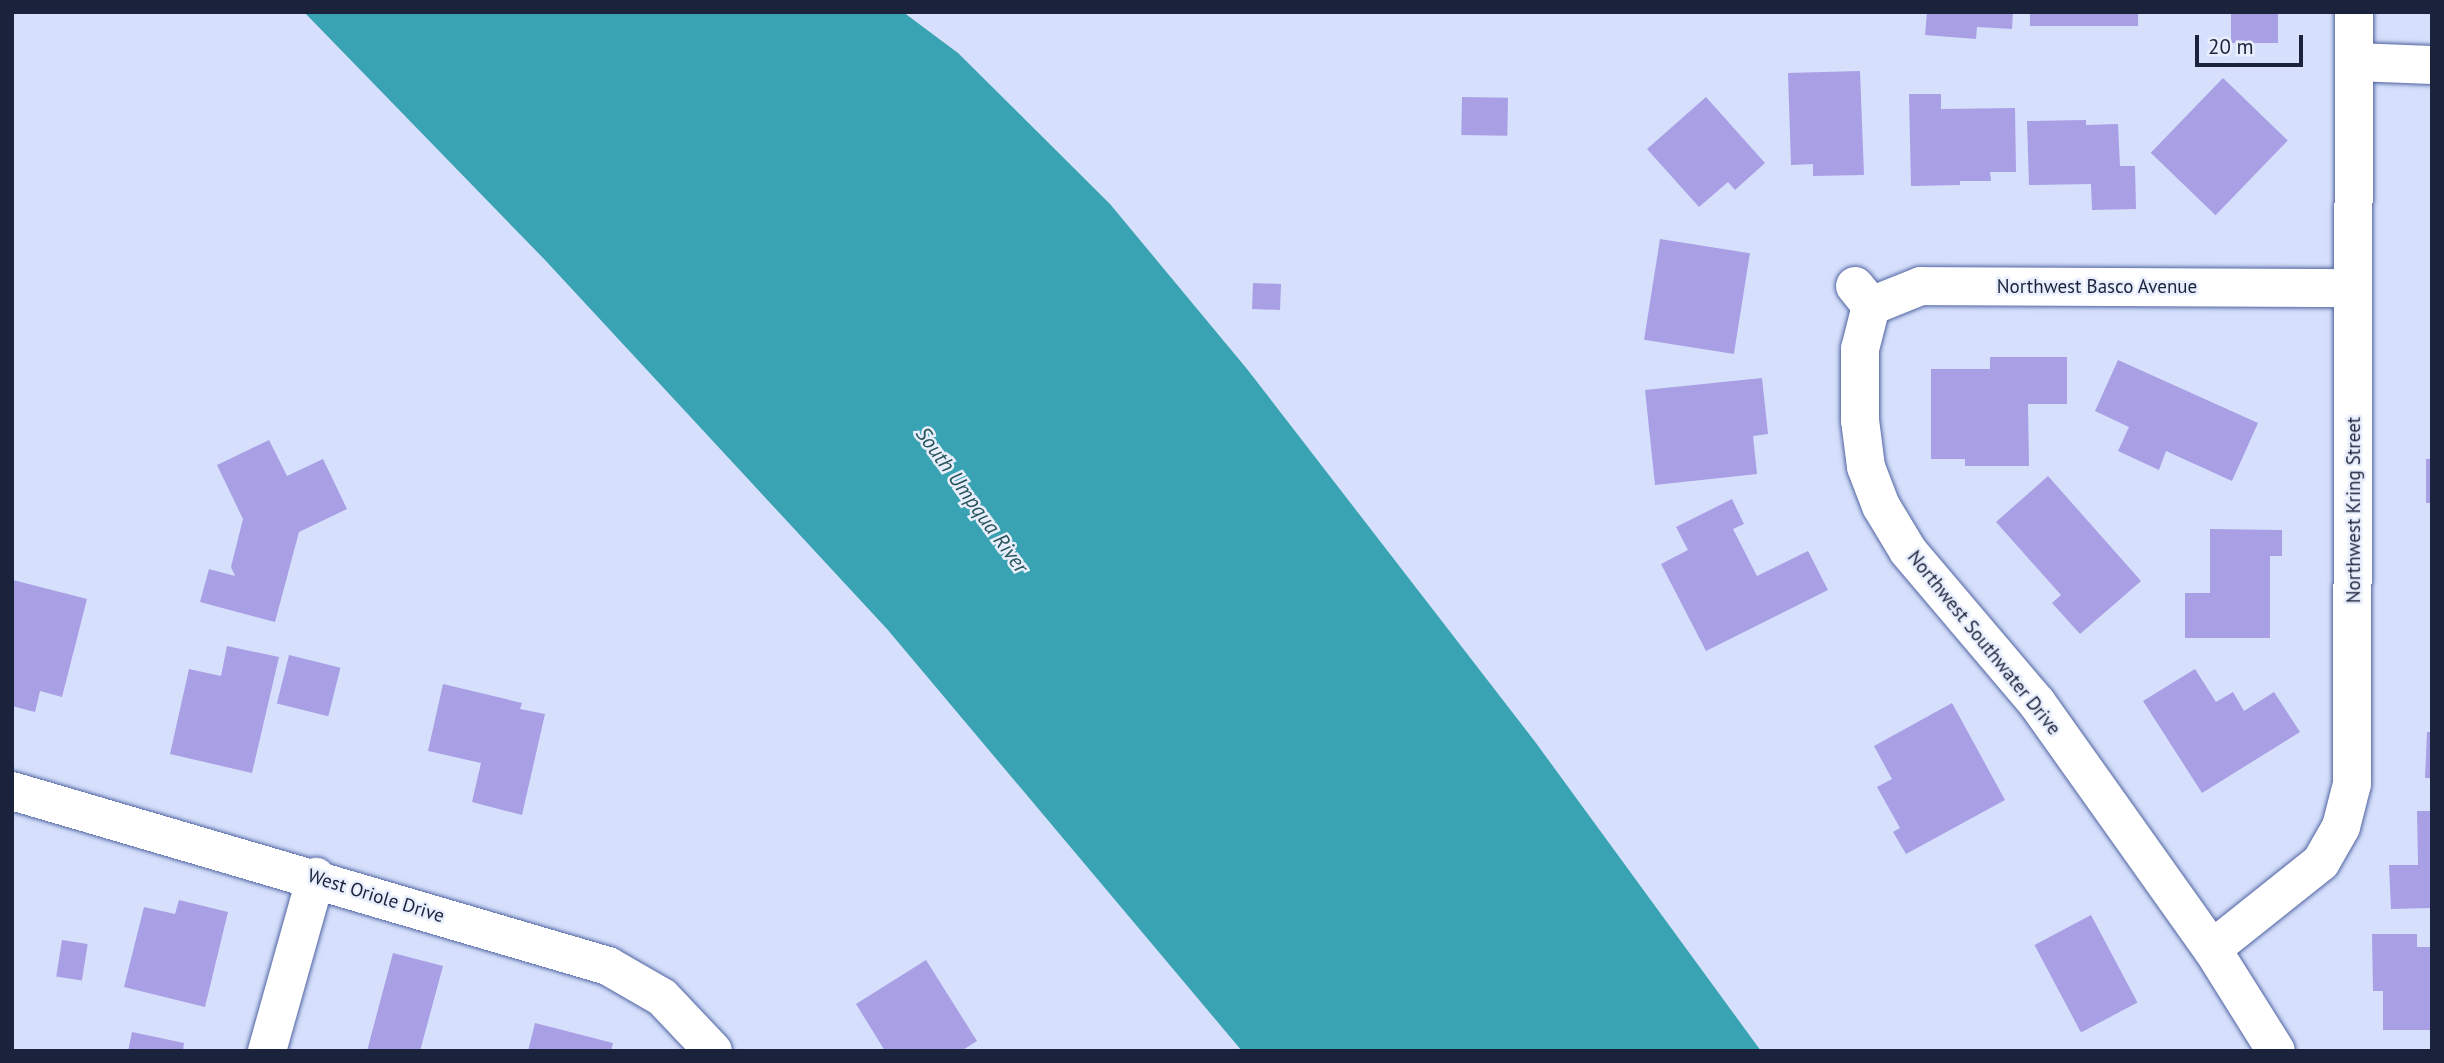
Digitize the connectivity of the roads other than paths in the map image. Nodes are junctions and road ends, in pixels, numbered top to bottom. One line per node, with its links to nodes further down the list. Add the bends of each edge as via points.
1 (2354, 12): 2 (street, Northwest Kring Street)
2 (2355, 62): 3 (street); 4 (street, Northwest Kring Street)
3 (2432, 65)
4 (2353, 288): 5 (street, Northwest Basco Avenue, via 1921,286); 8 (street, Northwest Kring Street, via 2352,784 2342,827 2321,862)
5 (1863, 296): 8 (street, Northwest Southwater Drive, via 1860,420 1866,467 1881,506 1908,551 2037,703)
6 (12, 791): 7 (street, West Oriole Drive)
7 (316, 877): 9 (street); 10 (street, West Oriole Drive, via 608,966 662,997)
8 (2211, 949): 11 (street, Northwest Southwater Drive)
9 (267, 1051)
10 (713, 1051)
11 (2276, 1051)

